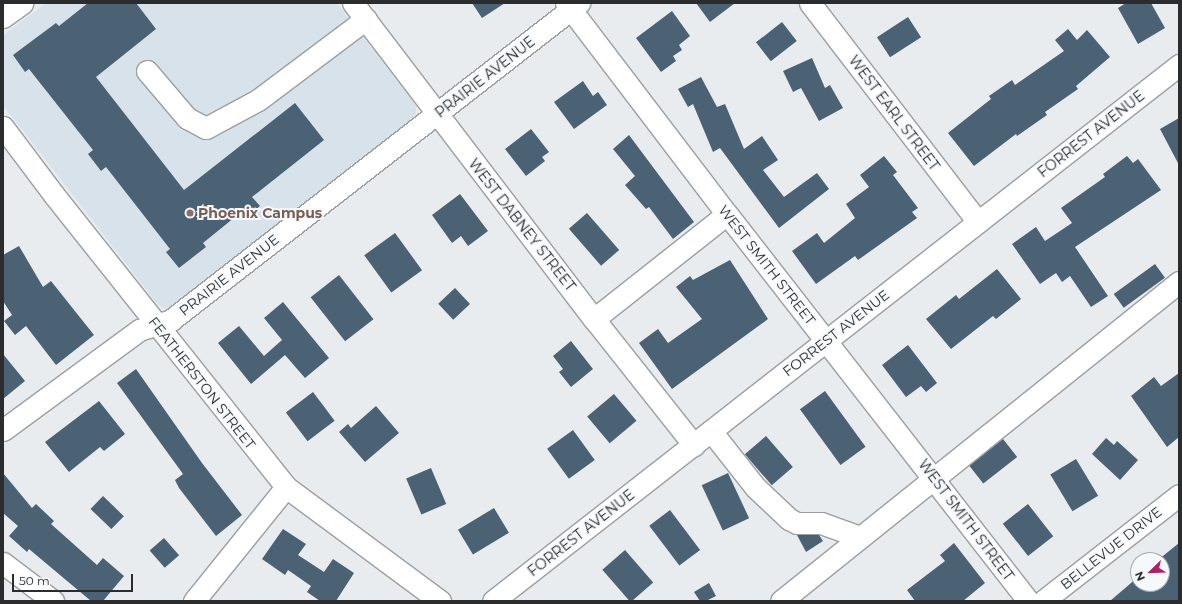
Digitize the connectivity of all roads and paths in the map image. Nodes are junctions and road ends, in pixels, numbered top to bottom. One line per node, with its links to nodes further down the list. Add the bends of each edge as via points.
1 (22, 3): 5 (street)
2 (810, 3): 11 (street, WEST EARL STREET)
3 (572, 5): 8 (street, PRAIRIE AVENUE); 10 (street, WEST SMITH STREET)
4 (360, 11): 7 (street, via 258,100 206,128 187,118); 8 (street, WEST DABNEY STREET)
5 (3, 17)
6 (1179, 65): 11 (street, FORREST AVENUE)
7 (147, 71)
8 (437, 114): 13 (street, WEST DABNEY STREET); 14 (street, PRAIRIE AVENUE, via 170,320)
9 (3, 127): 14 (street, FEATHERSTON STREET)
10 (727, 214): 13 (street); 15 (street, WEST SMITH STREET)
11 (978, 222): 15 (street, FORREST AVENUE)
12 (1179, 282): 19 (street)
13 (594, 319): 18 (street, WEST DABNEY STREET)
14 (155, 324): 16 (street, PRAIRIE AVENUE, via 139,330); 20 (street, FEATHERSTON STREET)
15 (826, 340): 17 (street, FORREST AVENUE); 19 (street, WEST SMITH STREET)
16 (3, 430)
17 (711, 431): 18 (street, FORREST AVENUE); 22 (street, via 755,487 788,519 797,523 821,523)
18 (694, 445): 27 (street, FORREST AVENUE)
19 (936, 479): 22 (street); 29 (street, WEST SMITH STREET)
20 (286, 487): 25 (street); 26 (street, FEATHERSTON STREET)
21 (1179, 495): 30 (street, BELLEVUE DRIVE)
22 (860, 537): 28 (street)
23 (3, 563): 24 (street)
24 (53, 601)
25 (194, 601)
26 (440, 601)
27 (493, 601)
28 (781, 601)
29 (1028, 601)
30 (1043, 601)

